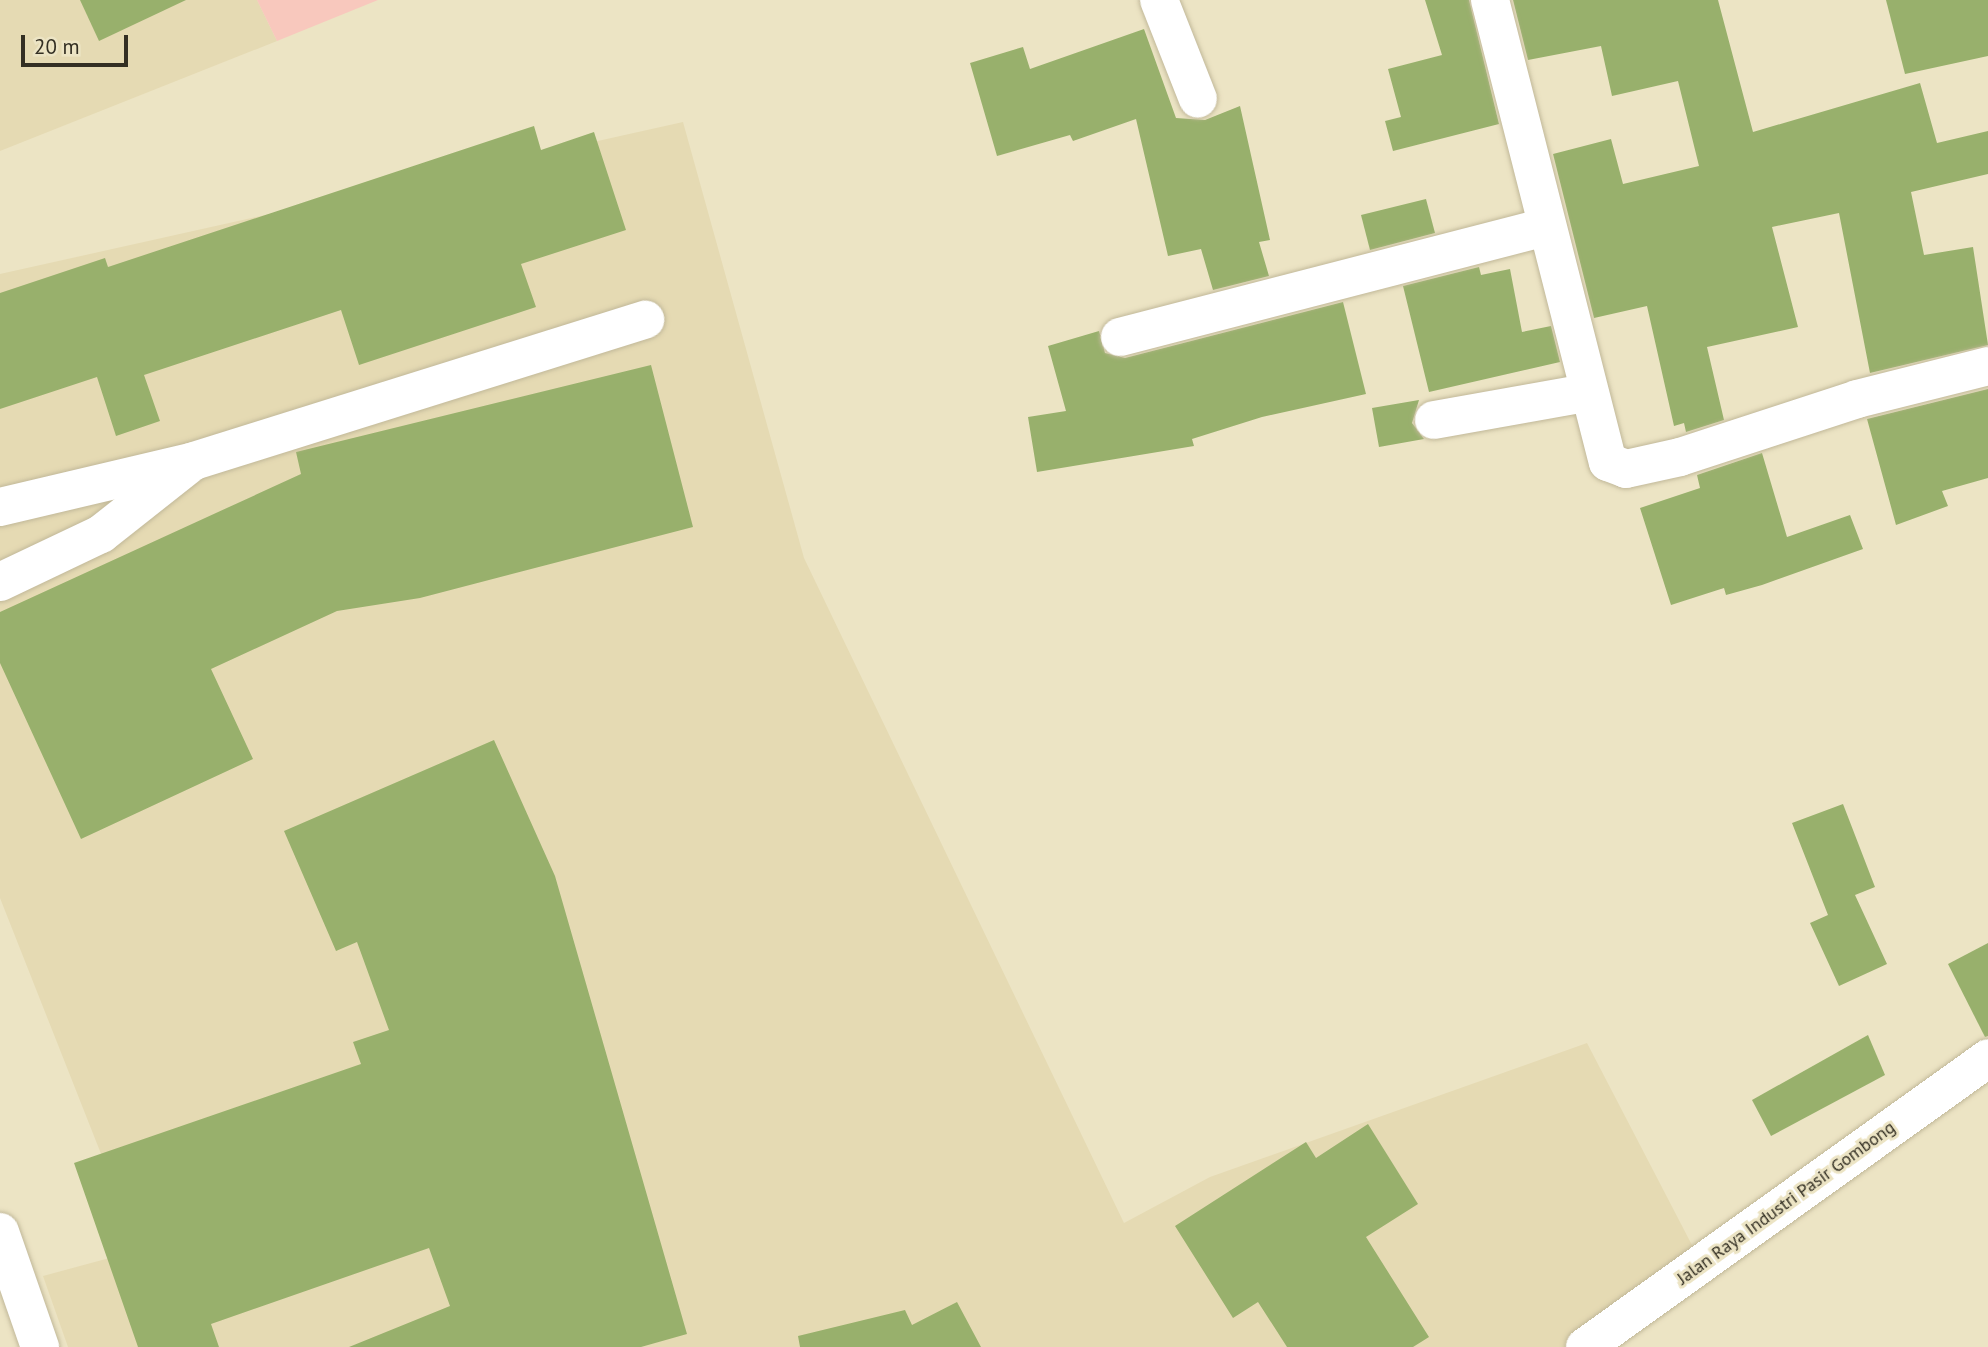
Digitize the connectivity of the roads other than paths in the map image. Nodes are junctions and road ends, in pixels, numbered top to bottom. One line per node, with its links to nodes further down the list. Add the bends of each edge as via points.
1 (1159, 0): 3 (street)
2 (1490, 0): 4 (street)
3 (1198, 99)
4 (1545, 227): 6 (street); 8 (street)
5 (645, 320): 10 (street)
6 (1120, 337)
7 (1988, 366): 8 (street, via 1626,469 1608,462)
8 (1585, 393): 9 (street)
9 (1434, 420)
10 (194, 461): 11 (street); 12 (street, via 101,534)
11 (0, 507)
12 (0, 582)
13 (1988, 1058): 16 (street, Jalan Raya Industri Pasir Gombong)
14 (0, 1232): 15 (street)
15 (40, 1347)
16 (1585, 1347)

